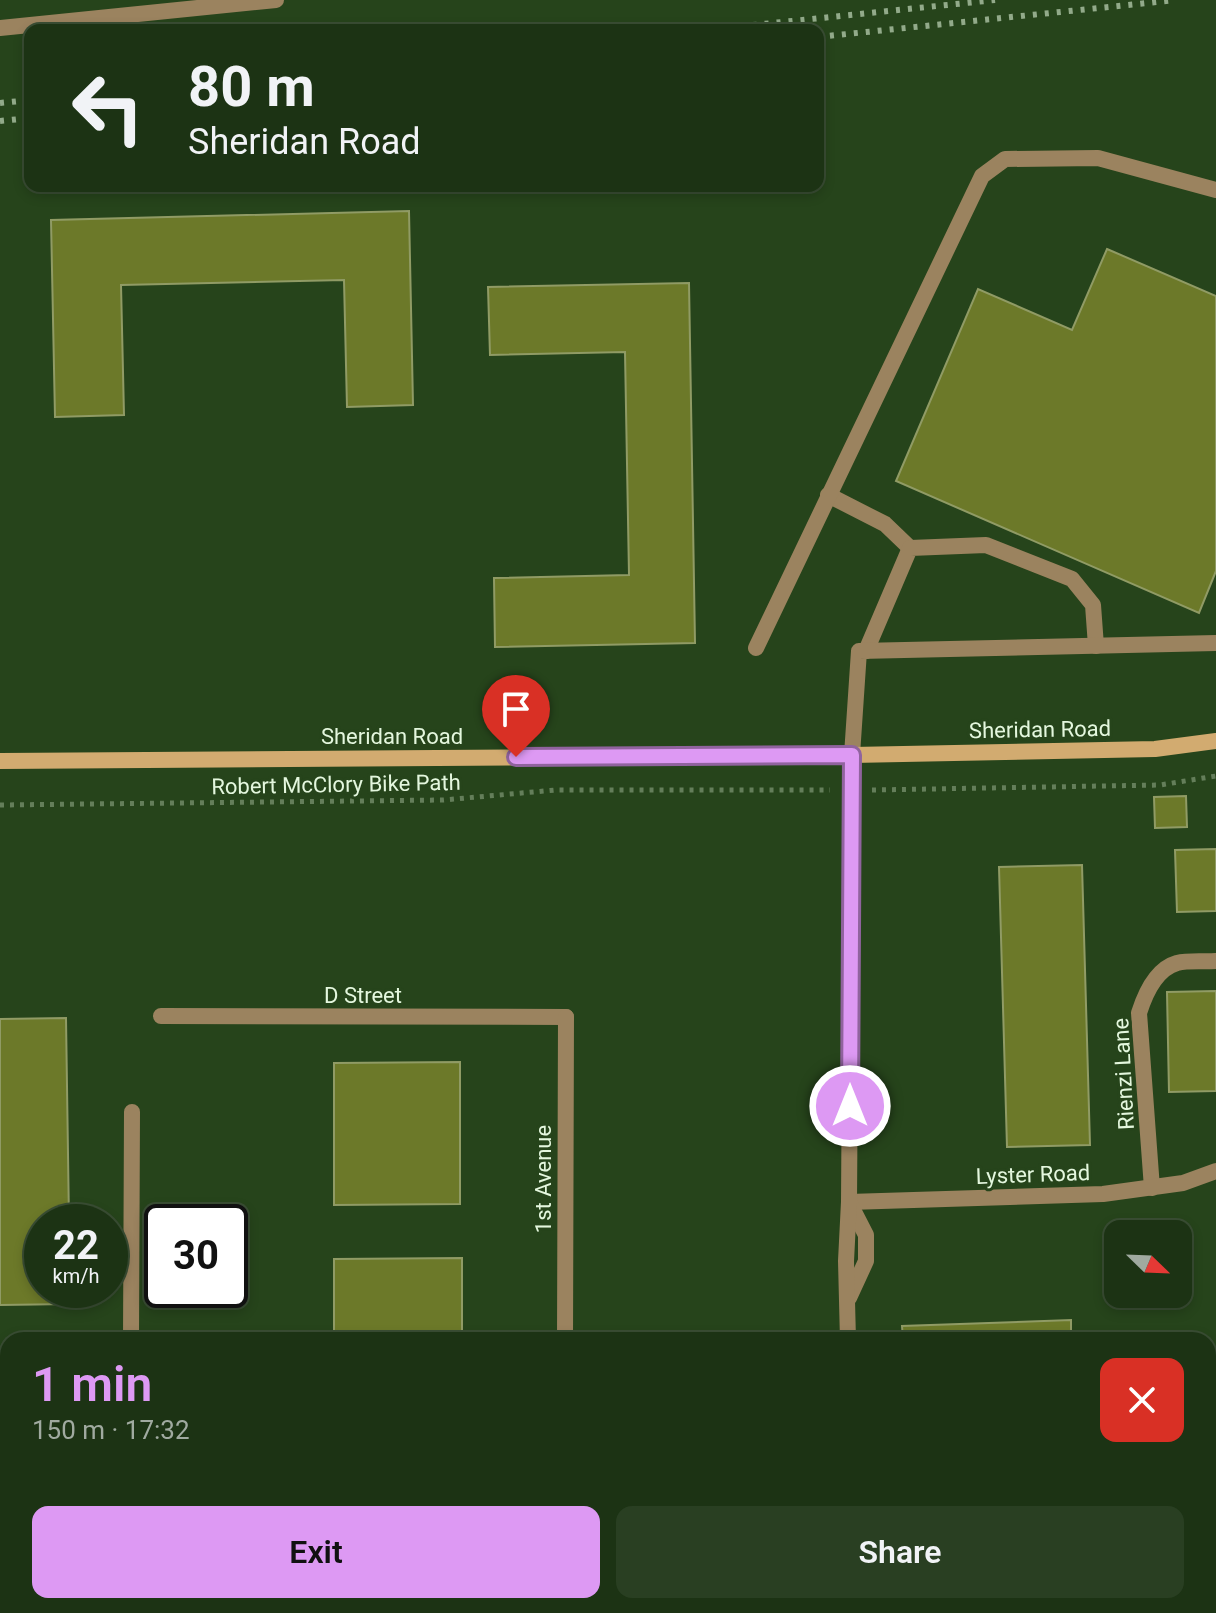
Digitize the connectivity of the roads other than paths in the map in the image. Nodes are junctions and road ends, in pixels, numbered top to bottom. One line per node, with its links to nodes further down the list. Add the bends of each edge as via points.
1 (276, 0): 2 (street)
2 (39, 24)
3 (24, 26): 4 (street)
4 (0, 28)
5 (1216, 190): 6 (street, via 1098,158 1005,159 982,176)
6 (828, 495): 7 (street, via 885,524); 10 (street)
7 (910, 548): 9 (street, via 986,545 1072,579 1093,605); 11 (street)
8 (1216, 643): 9 (street)
9 (1096, 646): 11 (street)
10 (756, 648)
11 (866, 651): 13 (street, via 859,651)
12 (1216, 741): 13 (main road, Sheridan Road, via 1155,749)
13 (852, 755): 14 (main road, Sheridan Road); 21 (street)
14 (0, 761)
15 (1216, 961): 20 (street, Rienzi Lane, via 1176,963 1147,991 1139,1013)
16 (161, 1016): 17 (street, D Street)
17 (566, 1017): 23 (street, 1st Avenue)
18 (132, 1112): 22 (street)
19 (1216, 1171): 20 (street, Lyster Road)
20 (1152, 1188): 21 (street, Lyster Road)
21 (849, 1202): 24 (street)
22 (131, 1332)
23 (565, 1332)
24 (848, 1332)

